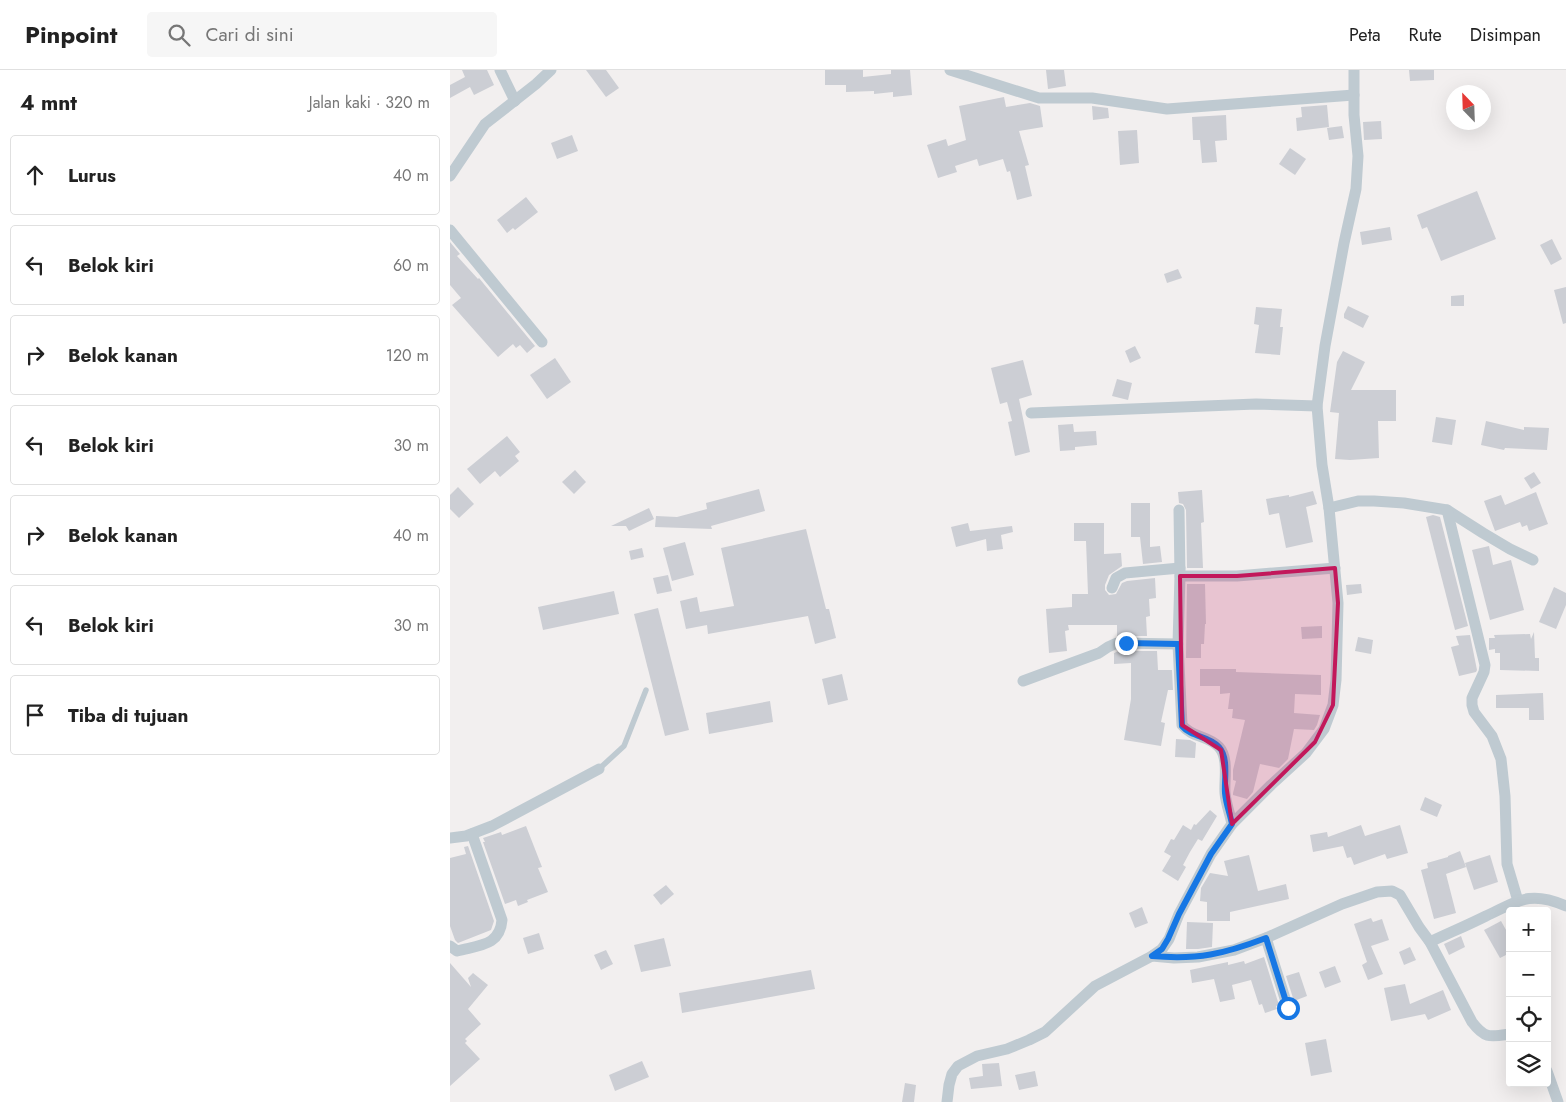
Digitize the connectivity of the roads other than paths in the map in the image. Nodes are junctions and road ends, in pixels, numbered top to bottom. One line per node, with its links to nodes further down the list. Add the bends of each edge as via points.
1 (500, 70): 6 (street)
2 (551, 70): 6 (street)
3 (950, 70): 5 (street, via 1039,98 1092,98 1167,109)
4 (1354, 70): 5 (street)
5 (1354, 95): 10 (street, via 1358,156 1356,188 1324,346)
6 (515, 100): 7 (street, via 485,124)
7 (450, 176)
8 (450, 230): 9 (street)
9 (542, 342)
10 (1317, 406): 11 (street, via 1256,404); 12 (street)
11 (1031, 413)
12 (1329, 508): 14 (street, via 1374,501); 16 (street)
13 (1179, 510): 17 (street)
14 (1447, 510): 15 (street); 26 (street, via 1485,665 1472,705 1492,736 1501,760 1507,864)
15 (1534, 560)
16 (1335, 568): 17 (street, via 1237,576); 23 (street, via 1338,603 1336,680 1333,705 1324,729 1306,753)
17 (1180, 572): 18 (street, via 1125,573 1116,578); 19 (street)
18 (1112, 588)
19 (1178, 644): 20 (street, via 1117,644); 23 (street, via 1182,726 1188,733 1208,740 1221,750)
20 (1023, 680)
21 (646, 690): 22 (lane, via 624,746)
22 (599, 769): 24 (street)
23 (1232, 824): 31 (street, via 1211,854 1162,949)
24 (472, 834): 25 (street); 30 (street, via 502,920 501,927 492,941 457,951)
25 (450, 838)
26 (1518, 900): 27 (street, via 1536,898); 29 (street)
27 (1566, 906)
28 (1266, 938): 29 (street, via 1342,904 1386,890 1400,896); 31 (street, via 1218,954 1174,958); 32 (street)
29 (1430, 942): 33 (street, via 1480,1032 1490,1037)
30 (450, 946)
31 (1152, 956): 35 (street, via 1095,986 1045,1032 958,1066 948,1085)
32 (1288, 1008)
33 (1506, 1035)
34 (1551, 1082): 36 (street)
35 (947, 1102)
36 (1558, 1102)

